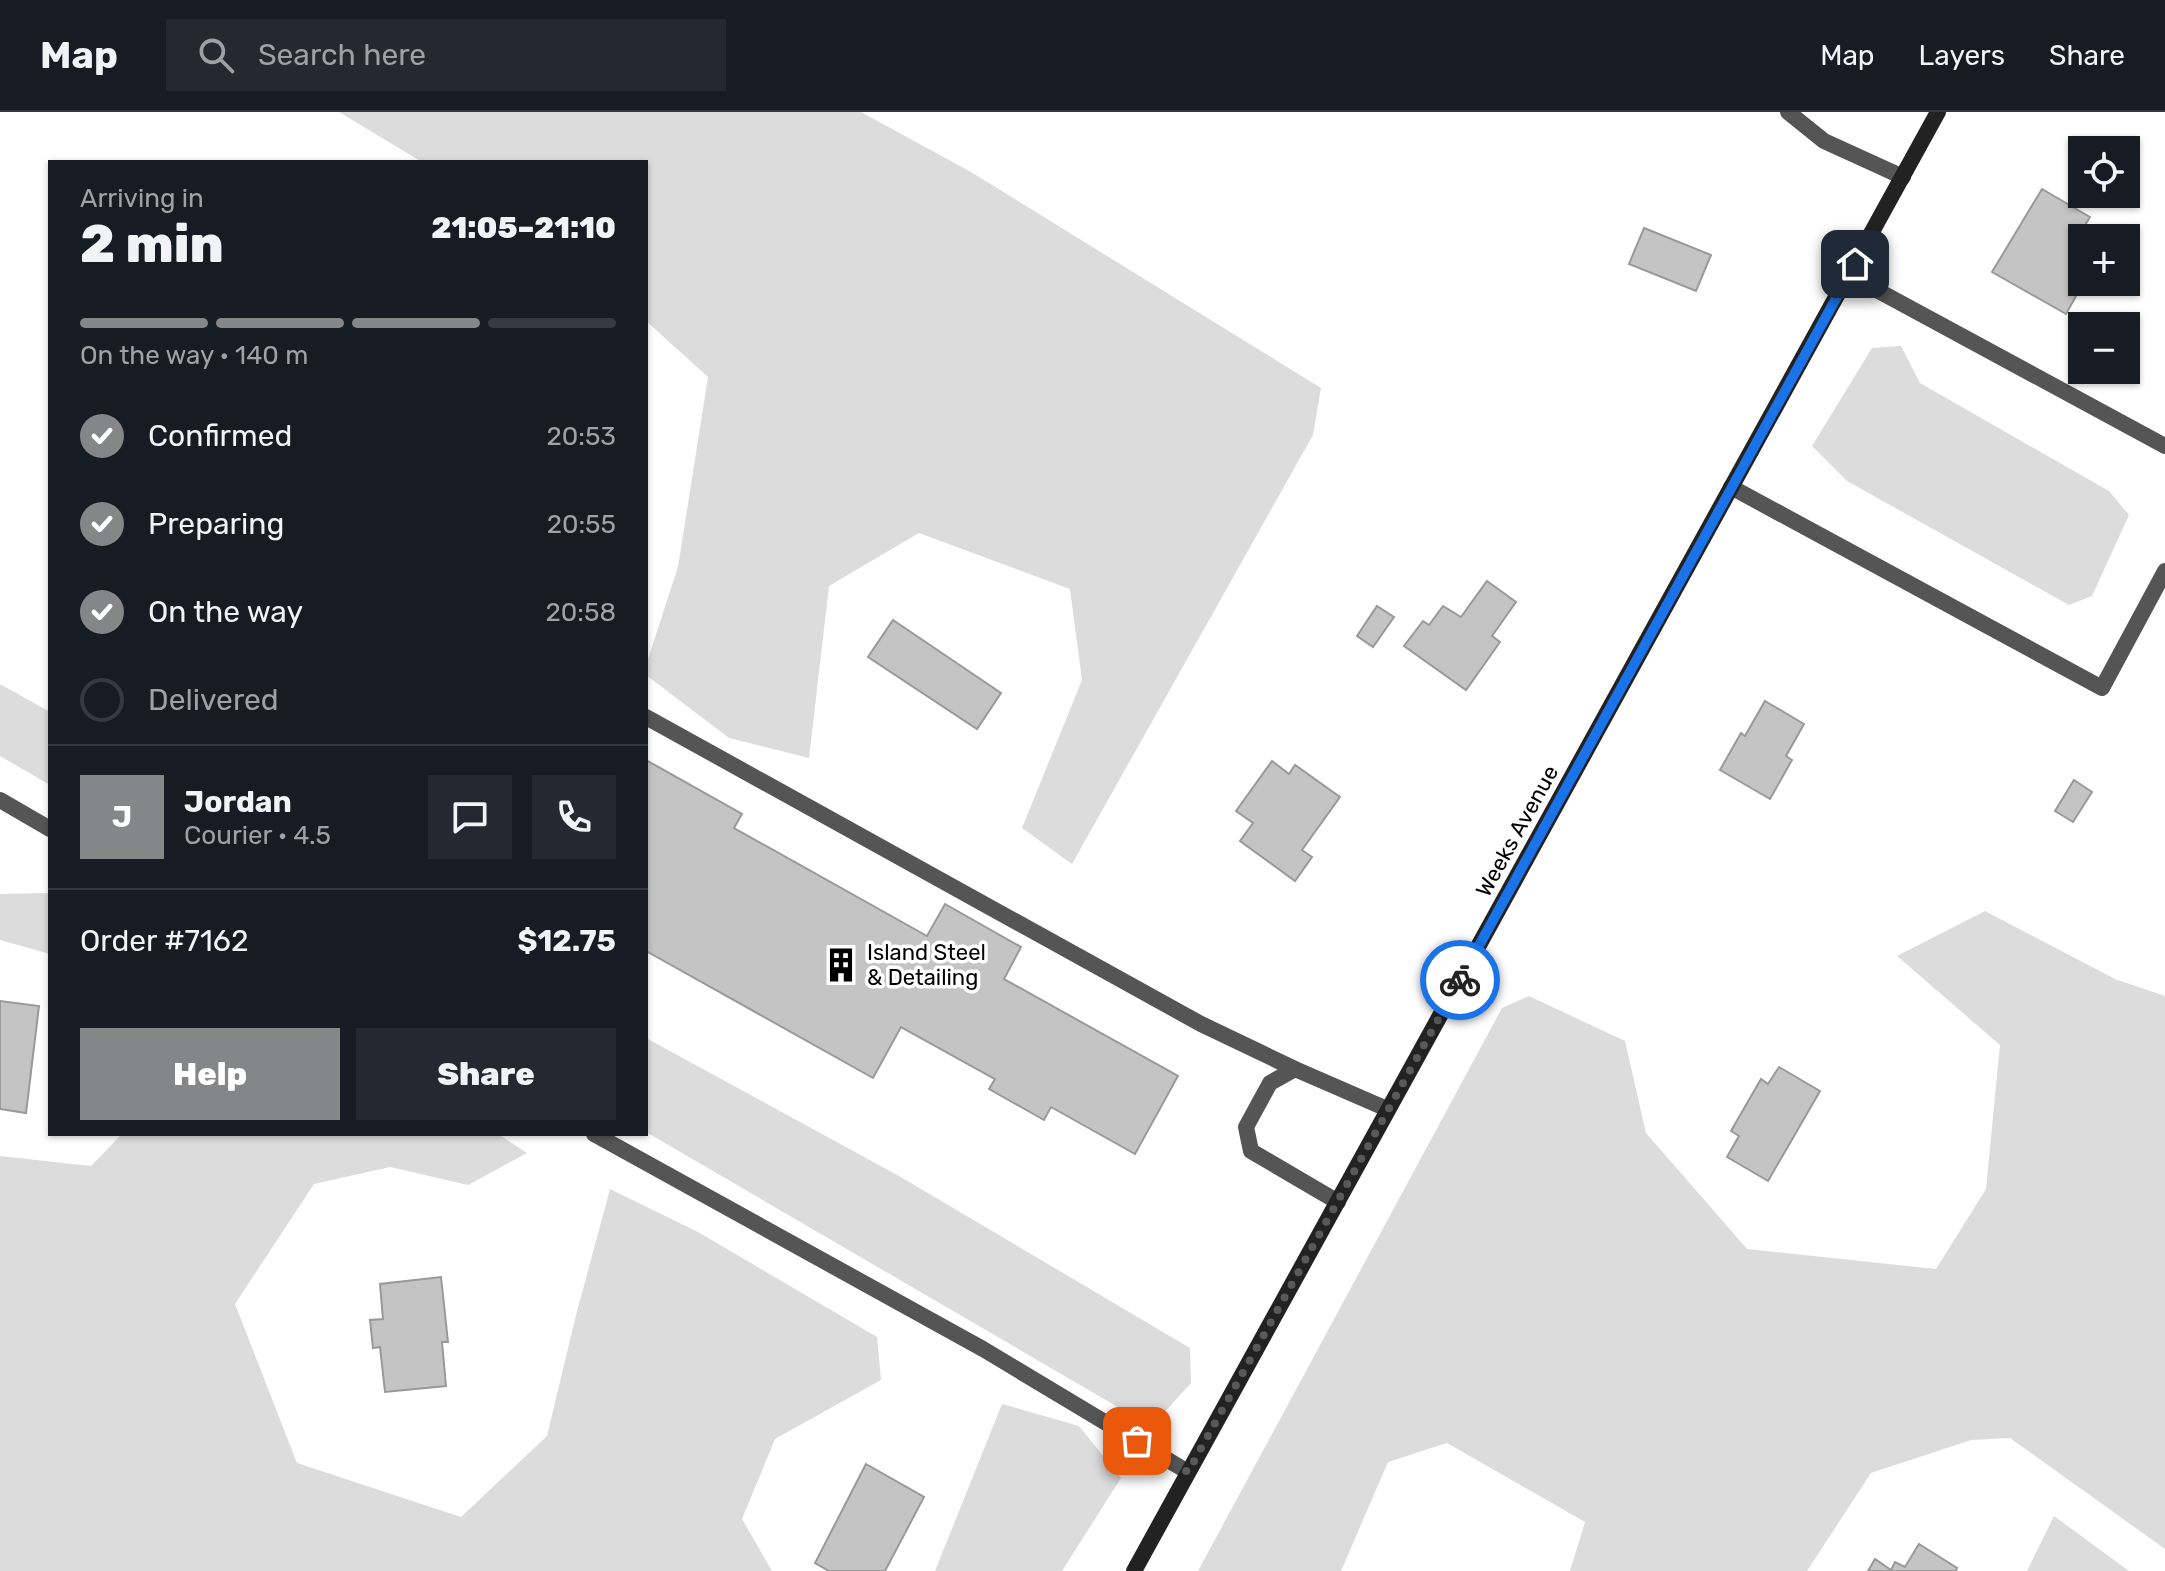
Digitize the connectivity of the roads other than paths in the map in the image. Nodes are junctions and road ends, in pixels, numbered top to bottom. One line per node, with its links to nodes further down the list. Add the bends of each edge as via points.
1 (1788, 112): 3 (lane, via 1824,141)
2 (1938, 112): 3 (street, Weeks Avenue)
3 (1903, 177): 4 (street, Weeks Avenue)
4 (1849, 275): 5 (lane); 6 (street, Weeks Avenue)
5 (2165, 446)
6 (1731, 487): 7 (lane, via 2102,688); 12 (street, Weeks Avenue)
7 (2165, 571)
8 (648, 718): 11 (lane, via 1201,1024)
9 (0, 800): 10 (lane)
10 (48, 828)
11 (1295, 1069): 12 (lane); 14 (lane, via 1270,1083 1246,1127 1251,1151)
12 (1387, 1109): 14 (street, Weeks Avenue)
13 (598, 1136): 15 (lane, via 983,1349)
14 (1338, 1202): 15 (street, Weeks Avenue)
15 (1188, 1472): 16 (street, Weeks Avenue)
16 (1134, 1571)

